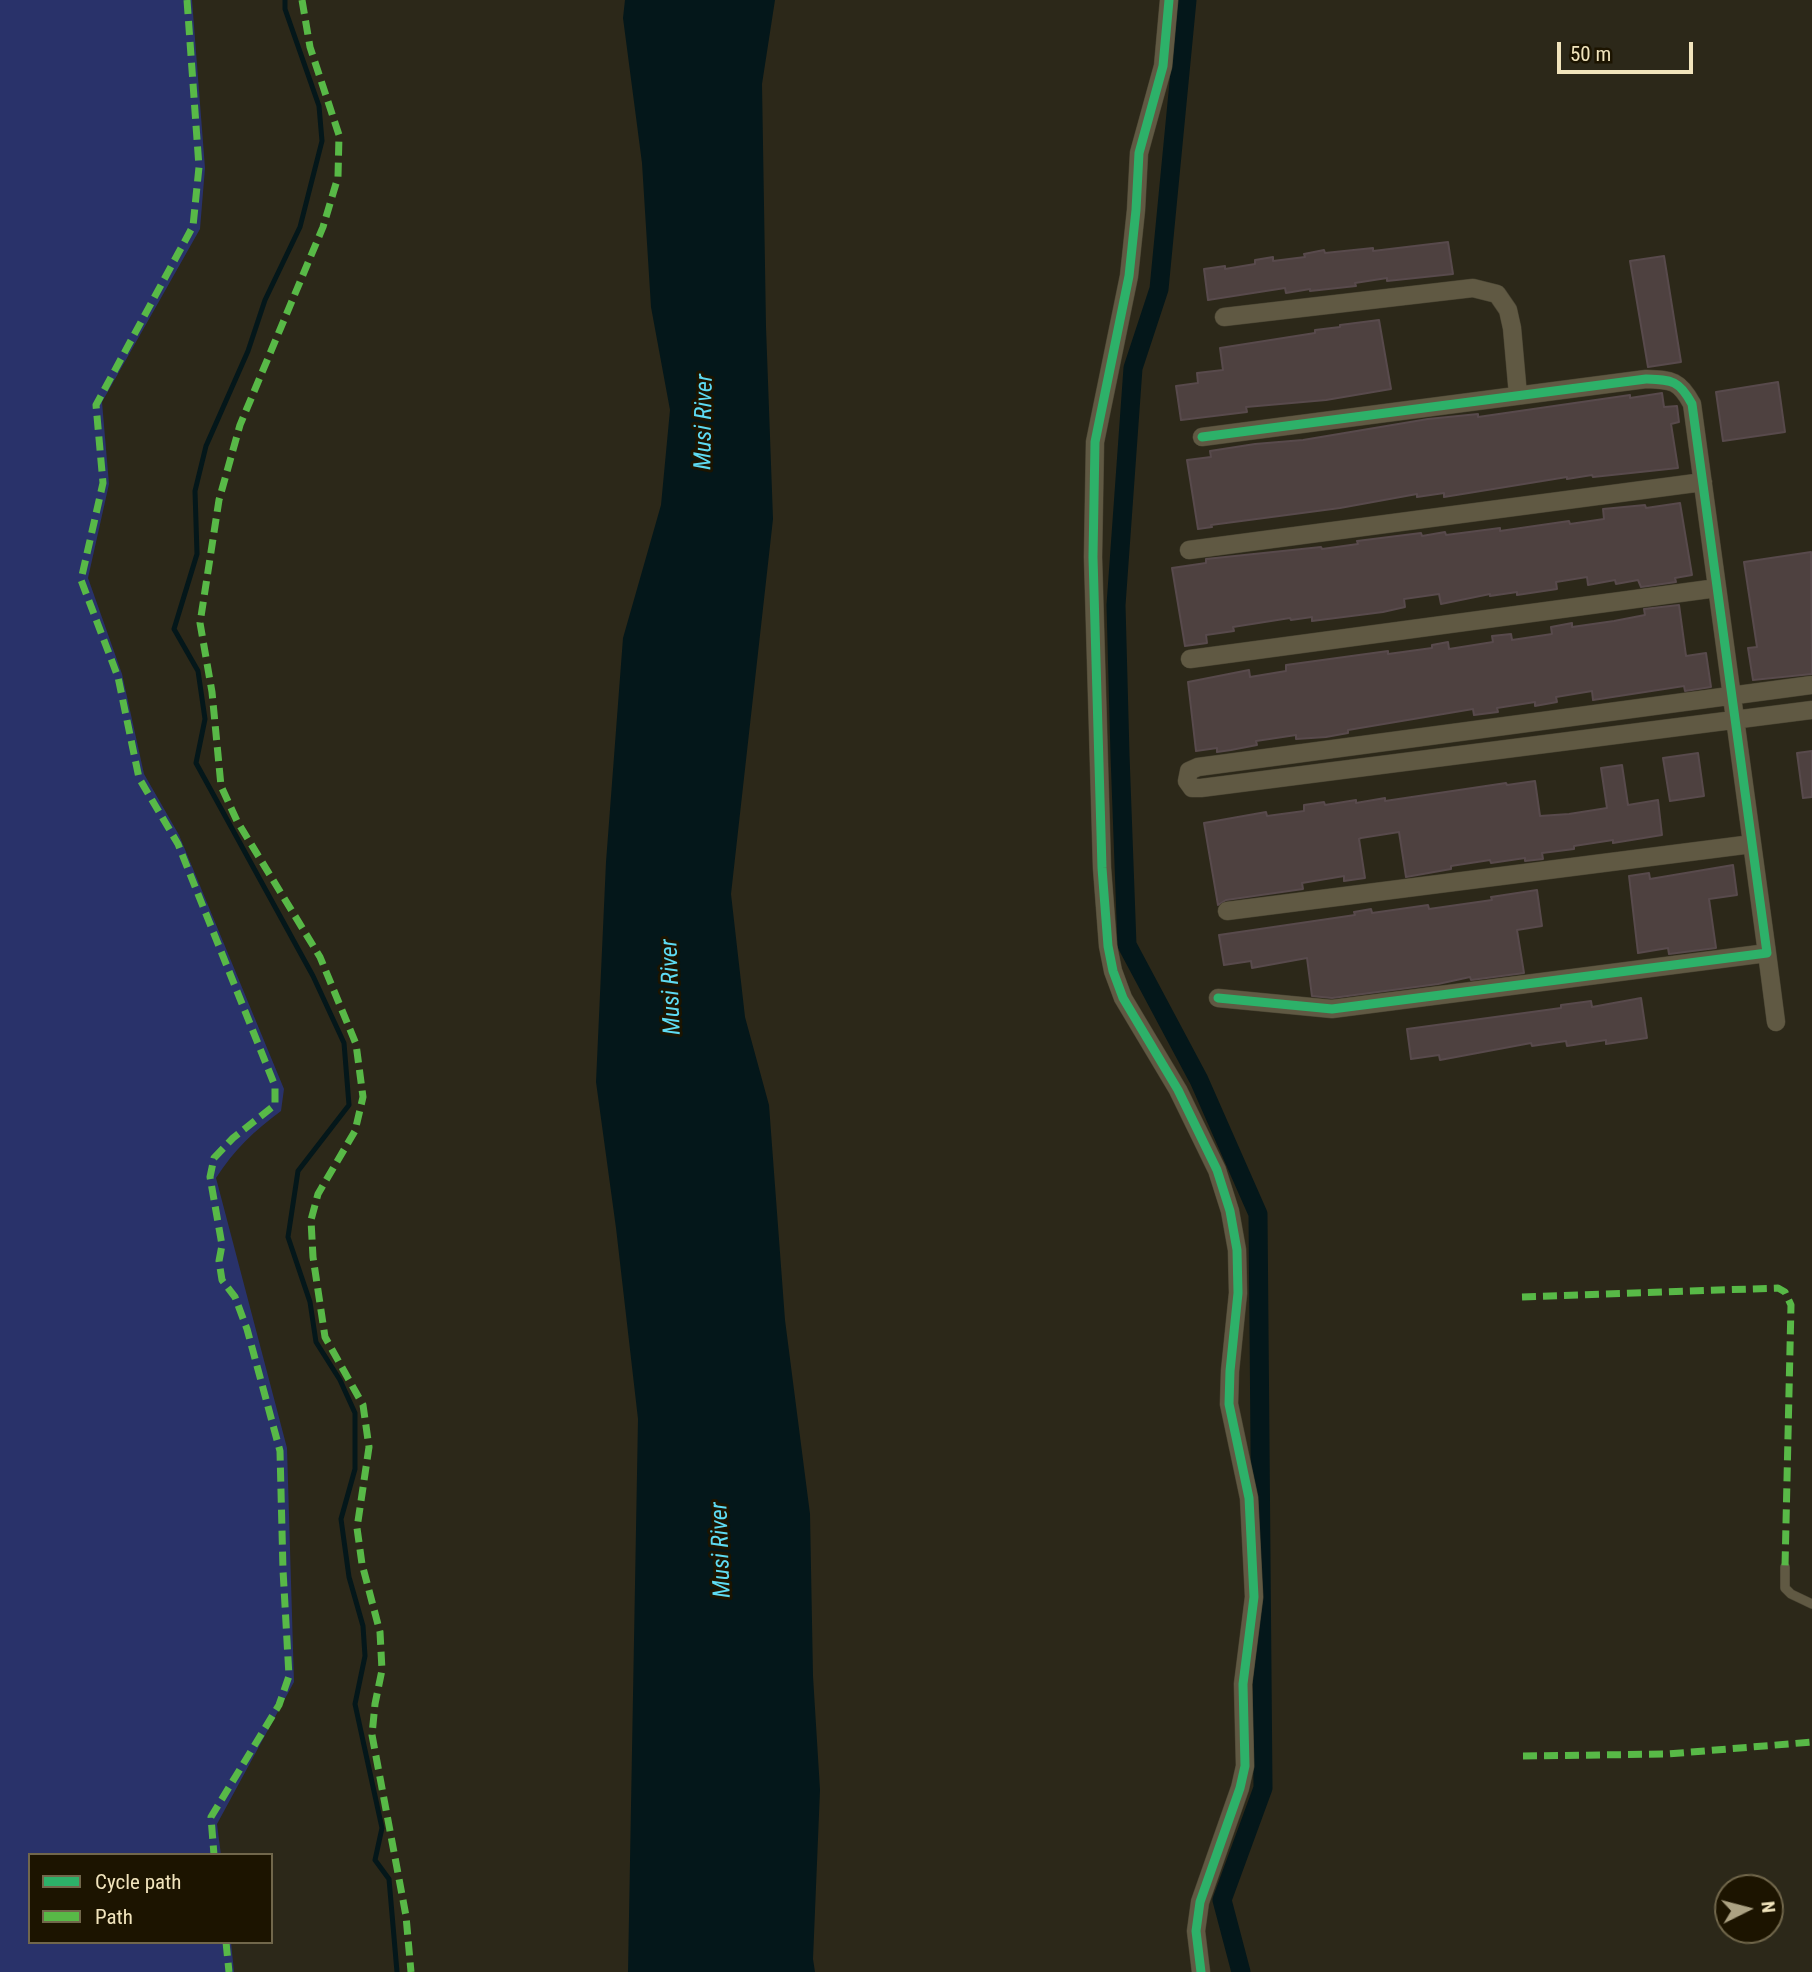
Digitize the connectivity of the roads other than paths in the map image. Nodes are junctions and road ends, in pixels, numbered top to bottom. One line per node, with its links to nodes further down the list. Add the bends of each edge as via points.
1 (1169, 0): 20 (street, via 1163,66 1139,153 1129,276 1096,442 1093,557 1104,920 1110,958 1123,998 1178,1090 1217,1170 1237,1250 1229,1404 1249,1498 1254,1597 1243,1685 1245,1766 1199,1902 1196,1931)
2 (1224, 317): 3 (street, via 1474,288 1497,294 1510,319)
3 (1518, 395): 4 (street); 5 (street, via 1670,380 1683,388 1692,404)
4 (1202, 437)
5 (1703, 482): 6 (street); 7 (street)
6 (1189, 550)
7 (1717, 588): 8 (street); 10 (street)
8 (1190, 659)
9 (1812, 685): 10 (street)
10 (1732, 696): 12 (street); 12 (street, via 1198,767 1189,771 1186,781 1192,788 1201,788)
11 (1812, 710): 12 (street)
12 (1735, 719): 13 (street)
13 (1752, 844): 14 (street); 15 (street)
14 (1227, 911)
15 (1767, 953): 16 (street, via 1332,1009); 17 (street)
16 (1217, 998)
17 (1776, 1022)
18 (1785, 1567): 19 (lane, via 1786,1588)
19 (1812, 1604)
20 (1202, 1972)

